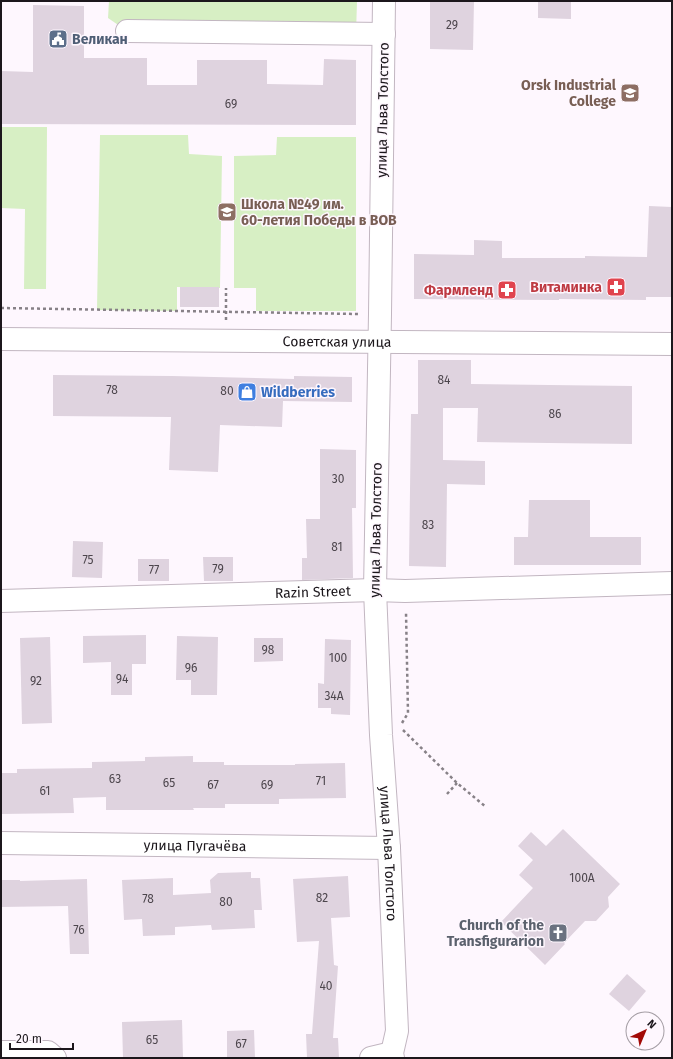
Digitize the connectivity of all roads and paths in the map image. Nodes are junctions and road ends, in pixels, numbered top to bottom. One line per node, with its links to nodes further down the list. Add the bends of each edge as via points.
1 (384, 1): 3 (street, улица Льва Толстого)
2 (127, 31): 3 (street)
3 (384, 34): 7 (street, улица Льва Толстого)
4 (226, 288): 6 (path)
5 (1, 308): 6 (path)
6 (226, 312): 7 (path); 9 (path)
7 (380, 314): 10 (street, улица Льва Толстого)
8 (1, 339): 9 (street, Советская улица)
9 (226, 341): 10 (street, Советская улица)
10 (379, 342): 11 (street, Советская улица); 13 (street, улица Льва Толстого)
11 (672, 344)
12 (672, 583): 14 (street, Razin Street)
13 (375, 590): 14 (street, Razin Street); 15 (street, Razin Street); 20 (street, улица Льва Толстого)
14 (405, 591): 16 (path, via 408,713 400,727)
15 (1, 601)
16 (457, 782): 17 (path); 18 (path)
17 (447, 794)
18 (486, 807)
19 (1, 843): 20 (street, улица Пугачёва)
20 (389, 848): 22 (street, улица Льва Толстого, via 397,1032)
21 (1, 1052): 23 (street, via 48,1052)
22 (393, 1055): 24 (street)
23 (55, 1058)
24 (371, 1058)

